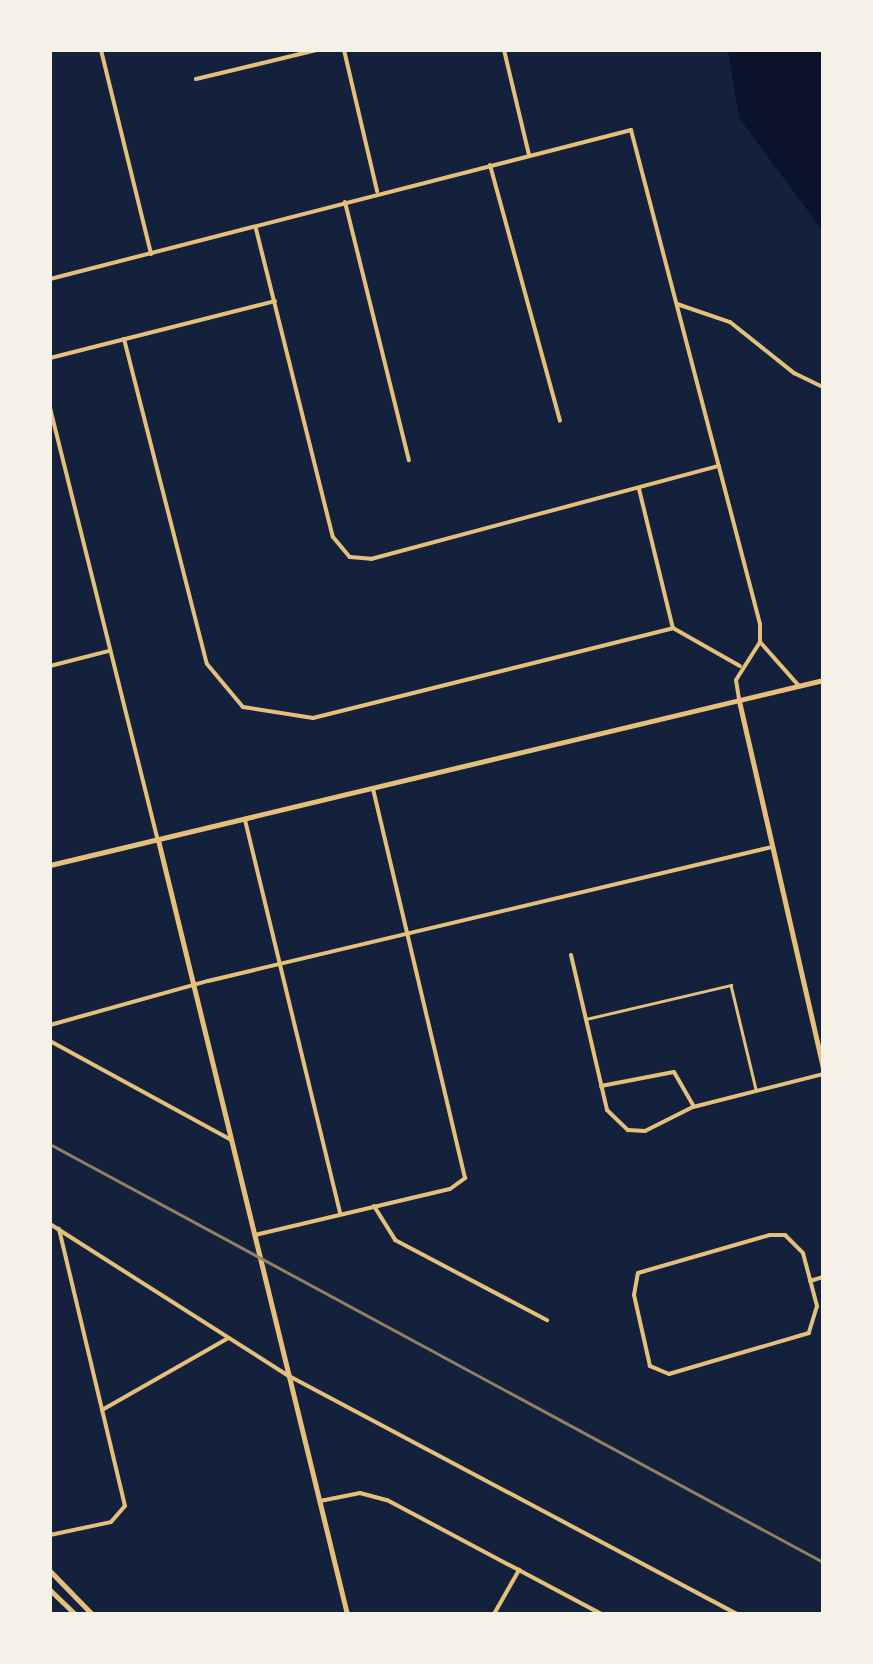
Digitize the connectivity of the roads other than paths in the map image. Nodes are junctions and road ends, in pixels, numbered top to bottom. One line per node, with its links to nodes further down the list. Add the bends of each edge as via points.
1 (100, 50): 11 (street)
2 (317, 50): 5 (street)
3 (344, 50): 8 (street)
4 (504, 50): 6 (street)
5 (196, 79)
6 (529, 156): 7 (street); 14 (street, via 631,130)
7 (490, 165): 8 (street); 19 (street)
8 (377, 191): 9 (street)
9 (345, 202): 10 (street); 20 (street)
10 (256, 229): 11 (street); 13 (street)
11 (151, 254): 12 (street)
12 (50, 279)
13 (275, 301): 15 (street); 22 (street, via 333,537 350,558 370,559)
14 (676, 304): 17 (street, via 730,322 794,373); 21 (street)
15 (124, 339): 16 (street); 23 (street, via 207,664 243,708 313,718)
16 (50, 358)
17 (823, 387)
18 (50, 408): 25 (street)
19 (560, 422)
20 (409, 460)
21 (718, 466): 22 (street); 24 (street)
22 (638, 488): 23 (street)
23 (673, 628): 27 (street)
24 (760, 642): 27 (street); 29 (street)
25 (111, 651): 26 (street); 33 (street)
26 (50, 666)
27 (740, 666): 30 (street)
28 (823, 680): 29 (street)
29 (799, 686): 30 (street)
30 (739, 700): 31 (street); 34 (street)
31 (372, 787): 32 (street); 36 (street)
32 (245, 818): 33 (street); 38 (street)
33 (158, 840): 35 (street); 39 (street)
34 (772, 847): 36 (street); 43 (street)
35 (50, 865)
36 (408, 932): 38 (street); 48 (street, via 464,1178 450,1189)
37 (572, 956): 40 (street)
38 (280, 963): 39 (street); 49 (street)
39 (195, 986): 41 (street); 47 (street)
40 (586, 1020): 44 (street); 45 (lane, via 730,985)
41 (50, 1025)
42 (50, 1041): 47 (street)
43 (823, 1071): 45 (street)
44 (601, 1086): 46 (street, via 674,1072); 46 (street, via 614,1122 628,1130 666,1125)
45 (756, 1091): 46 (street)
46 (694, 1107)
47 (234, 1142): 52 (street)
48 (374, 1206): 49 (street); 55 (street, via 395,1240)
49 (340, 1214): 52 (street)
50 (50, 1224): 51 (street)
51 (59, 1229): 56 (street); 58 (street)
52 (255, 1235): 57 (street)
53 (823, 1278): 54 (street)
54 (810, 1280): 54 (street, via 803,1254 786,1235 649,1266 632,1280 650,1366 669,1374 796,1341 815,1319)
55 (547, 1320)
56 (228, 1338): 57 (street); 58 (street)
57 (290, 1376): 59 (street); 69 (street)
58 (102, 1410): 60 (street, via 124,1506 118,1519)
59 (320, 1501): 61 (street, via 360,1492 387,1500); 66 (street)
60 (50, 1535)
61 (519, 1570): 67 (street); 68 (street)
62 (50, 1571): 65 (street)
63 (50, 1590): 64 (street)
64 (75, 1614)
65 (92, 1614)
66 (347, 1614)
67 (494, 1614)
68 (601, 1614)
69 (737, 1614)

